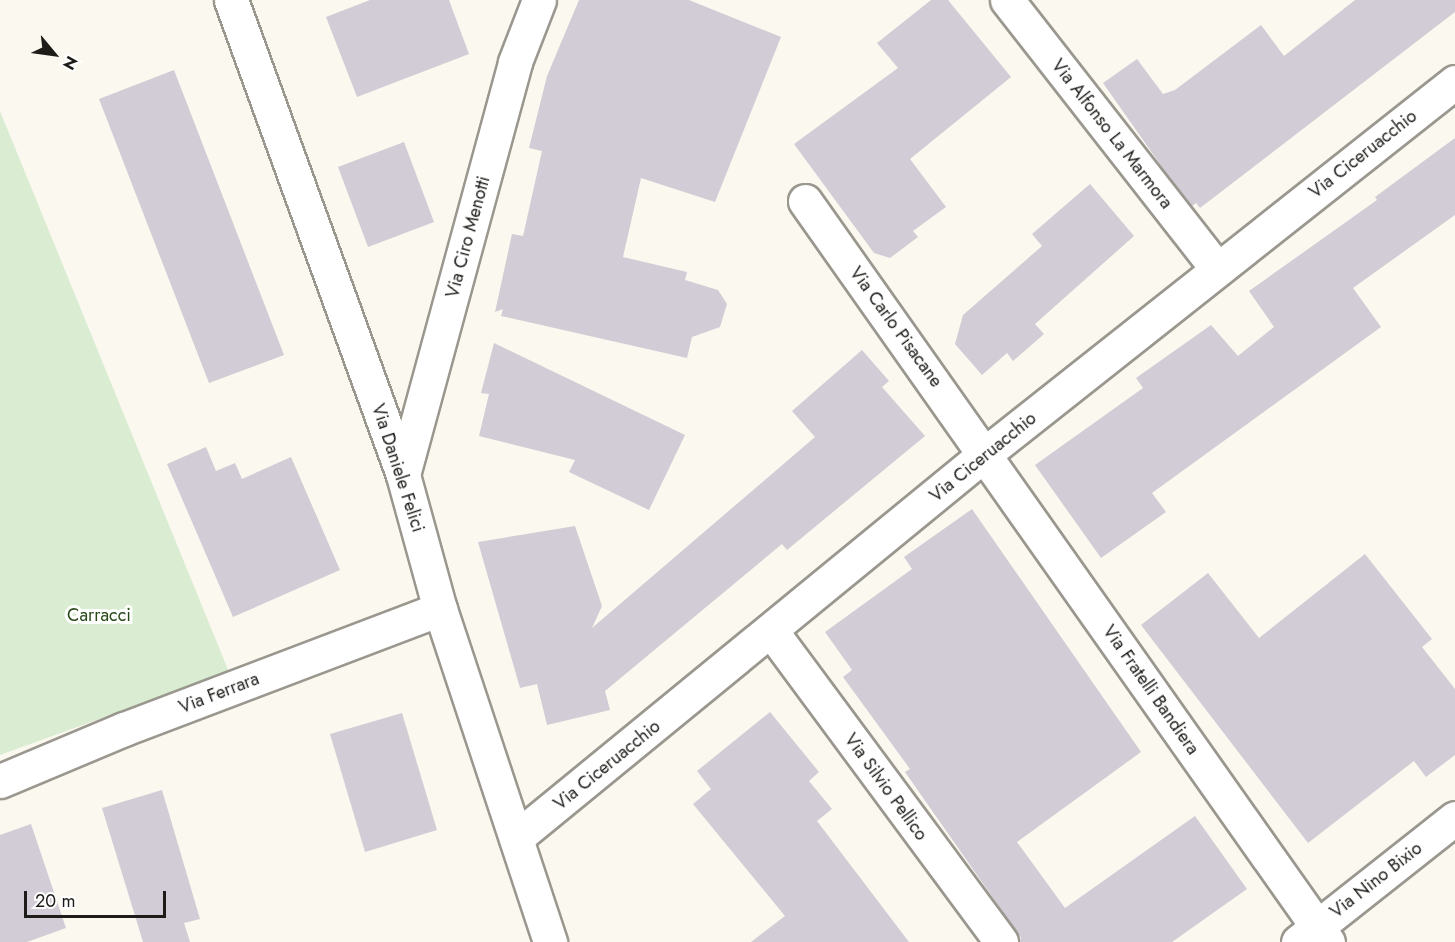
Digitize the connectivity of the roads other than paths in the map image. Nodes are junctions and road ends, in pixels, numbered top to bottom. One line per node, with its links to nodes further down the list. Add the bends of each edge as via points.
1 (231, 0): 8 (street, Via Daniele Felici)
2 (539, 0): 8 (street, Via Ciro Menotti, via 515,62)
3 (1007, 0): 6 (street, Via Alfonso La Marmora)
4 (1455, 82): 6 (street, Via Ciceruacchio)
5 (805, 201): 7 (street, Via Carlo Pisacane)
6 (1217, 268): 7 (street, Via Ciceruacchio)
7 (986, 453): 10 (street, Via Ciceruacchio); 14 (street, Via Fratelli Bandiera)
8 (403, 475): 9 (street, Via Daniele Felici)
9 (440, 609): 11 (street, Via Ferrara, via 124,729); 13 (street, Via Daniele Felici)
10 (772, 632): 13 (street, Via Ciceruacchio); 16 (street, Via Silvio Pellico)
11 (0, 781)
12 (1455, 818): 14 (street, Via Nino Bixio)
13 (516, 838): 15 (street, Via Daniele Felici)
14 (1314, 937)
15 (550, 942)
16 (1000, 942)

